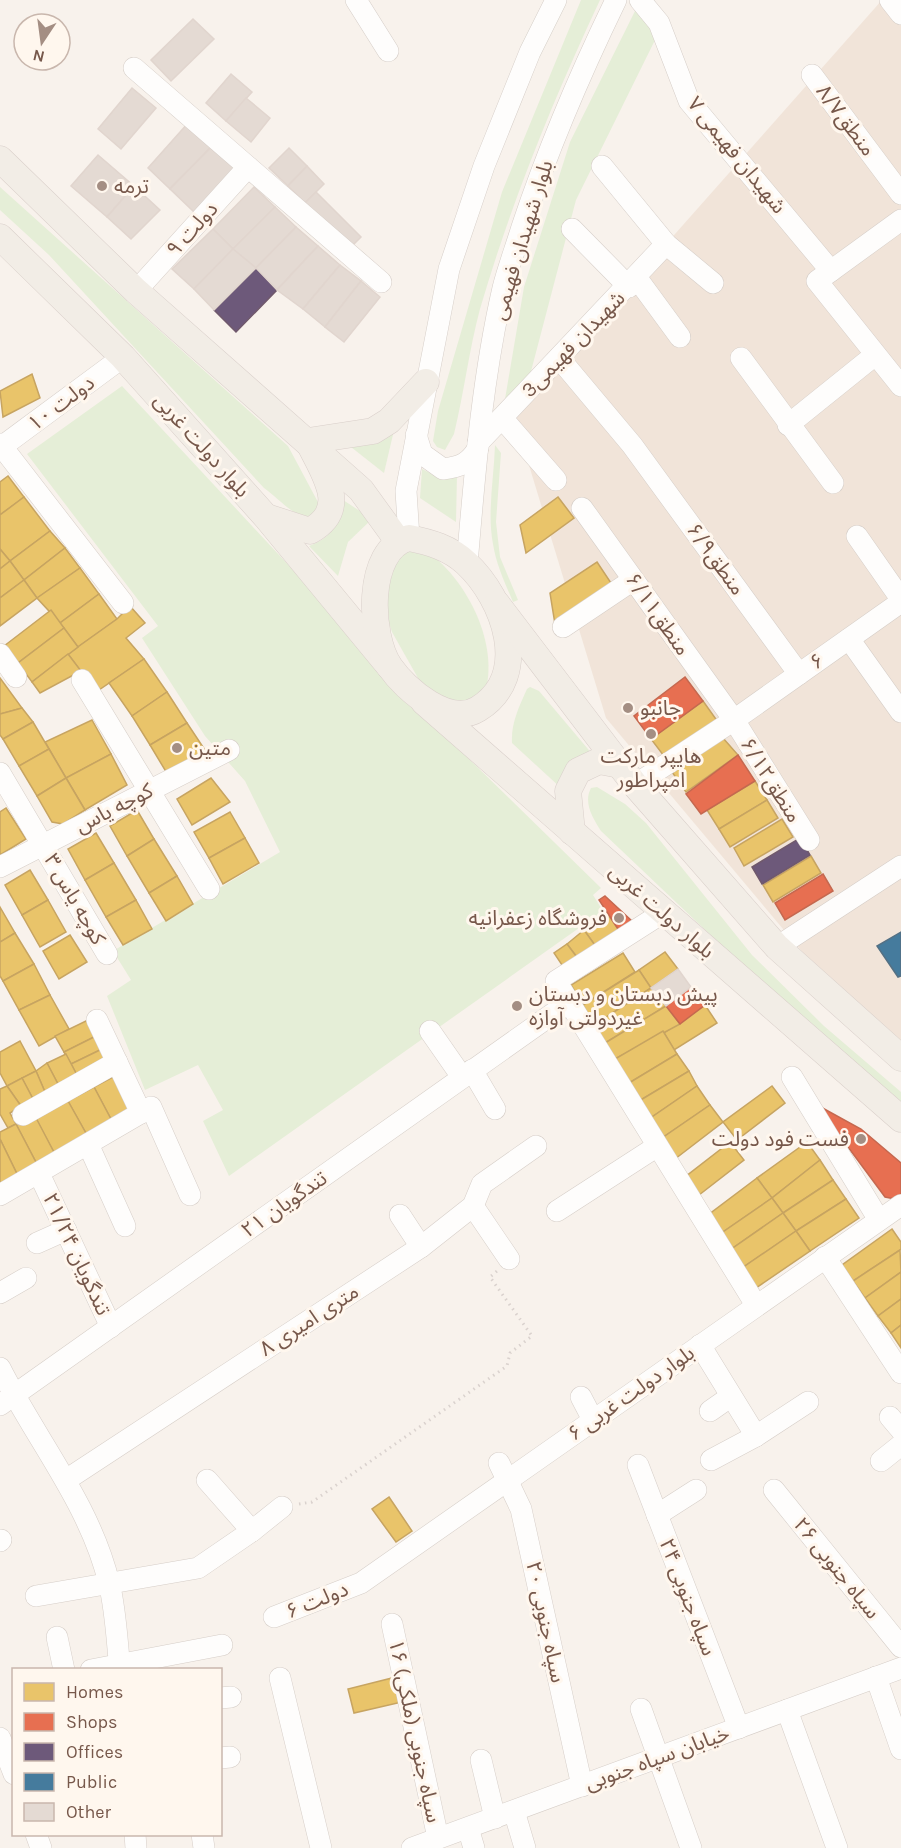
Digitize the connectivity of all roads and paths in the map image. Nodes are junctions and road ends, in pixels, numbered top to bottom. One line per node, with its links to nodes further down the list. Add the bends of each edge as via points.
1 (356, 0): 7 (street)
2 (556, 0): 28 (street, via 530,52 452,259)
3 (616, 0): 34 (street, بلوار شهیدان فهیمی, via 579,75 536,186 504,285 490,352)
4 (640, 0): 18 (street, شهیدان فهیمی ۷, via 659,23 689,101)
5 (890, 0): 6 (street)
6 (901, 14)
7 (388, 51)
8 (134, 68): 12 (street)
9 (812, 75): 13 (street, منطق۸/۷)
10 (0, 159): 22 (main road)
11 (602, 166): 17 (street)
12 (248, 167): 19 (street); 22 (street, ۹ دولت)
13 (901, 194)
14 (901, 220): 18 (street)
15 (572, 229): 20 (street)
16 (0, 237): 25 (main road, بلوار دولت غربی)
17 (666, 244): 20 (street, 3شهیدان فهیمی); 21 (street)
18 (824, 276): 24 (street, شهیدان فهیمی ۷)
19 (381, 282)
20 (633, 282): 23 (street); 26 (street, 3شهیدان فهیمی)
21 (713, 283)
22 (136, 291): 33 (main road)
23 (680, 337)
24 (875, 355): 29 (street, شهیدان فهیمی ۷); 31 (street)
25 (123, 357): 35 (street, ۱۰ دولت); 39 (main road, بلوار دولت غربی)
26 (559, 358): 30 (street, 3شهیدان فهیمی); 51 (street, منطق۶/۹, via 632,445)
27 (741, 358): 31 (street)
28 (426, 382): 32 (street); 33 (main road, via 389,421 373,431)
29 (901, 386)
30 (502, 418): 34 (street, 3شهیدان فهیمی); 36 (street)
31 (788, 425): 37 (street)
32 (416, 435): 34 (street, 3شهیدان فهیمی, via 422,454 443,469 461,467 474,456); 41 (street, via 406,491)
33 (308, 441): 39 (main road, via 330,488 333,507 326,522 310,531); 41 (main road, via 362,490)
34 (478, 445): 42 (street, بلوار شهیدان فهیمی)
35 (1, 447): 45 (street)
36 (556, 480)
37 (834, 483)
38 (582, 508): 43 (street, منطق۶/۱۱)
39 (266, 517): 50 (main road, بلوار دولت غربی)
40 (857, 536): 44 (street)
41 (403, 540): 42 (main road, via 435,542); 50 (main road, via 381,564 376,585 377,629)
42 (467, 564): 46 (main road)
43 (633, 580): 47 (street); 56 (street, منطق۶/۱۱)
44 (901, 600): 48 (street, ۶)
45 (123, 603)
46 (497, 604): 54 (main road, via 508,636 508,653 506,679 495,698 475,711 451,712); 59 (main road)
47 (562, 627)
48 (849, 639): 51 (street, ۶); 55 (street)
49 (0, 654): 52 (street)
50 (389, 666): 54 (main road)
51 (799, 674): 56 (street, ۶)
52 (16, 677)
53 (82, 680): 60 (street)
54 (424, 702): 61 (main road, بلوار دولت غربی)
55 (901, 712)
56 (734, 720): 59 (street, ۶); 62 (street, منطق۶/۱۲)
57 (229, 750): 60 (street, کوچه یاس)
58 (0, 772): 63 (street, کوچه یاس ۳)
59 (627, 775): 61 (main road, via 599,761 578,771 568,791); 68 (main road)
60 (150, 790): 63 (street, کوچه یاس); 66 (street)
61 (572, 832): 67 (main road, بلوار دولت غربی)
62 (809, 840)
63 (43, 845): 65 (street, کوچه یاس); 69 (street, کوچه یاس ۳)
64 (901, 866): 68 (street)
65 (0, 867)
66 (209, 889)
67 (664, 912): 70 (street, via 556,981); 80 (main road, بلوار دولت غربی)
68 (777, 947): 73 (main road)
69 (107, 954)
70 (568, 1003): 75 (street, ۲۱ تندگویان); 83 (street)
71 (97, 1020): 74 (street)
72 (430, 1030): 75 (street)
73 (898, 1051)
74 (117, 1062): 78 (street); 79 (street)
75 (467, 1074): 77 (street); 101 (street, ۲۱ تندگویان)
76 (792, 1077): 91 (street)
77 (495, 1108)
78 (146, 1110): 81 (street); 86 (street)
79 (23, 1115)
80 (901, 1119)
81 (88, 1144): 85 (street); 92 (street)
82 (536, 1146): 88 (street, ۸ متری امیری, via 482,1184)
83 (656, 1147): 89 (street); 100 (street)
84 (43, 1182): 93 (street, ۲۱/۲۴ تندگویان)
85 (0, 1195)
86 (190, 1195)
87 (901, 1205): 91 (street, بلوار دولت غربی ۶)
88 (473, 1206): 95 (street, ۸ متری امیری); 97 (street)
89 (557, 1211)
90 (400, 1215): 95 (street)
91 (879, 1220): 96 (street, بلوار دولت غربی ۶)
92 (125, 1226)
93 (66, 1230): 94 (street); 101 (street, ۲۱/۲۴ تندگویان)
94 (37, 1243)
95 (421, 1247): 117 (street, ۸ متری امیری)
96 (825, 1257): 100 (street, بلوار دولت غربی ۶); 104 (street)
97 (509, 1259): 121 (path, via 490,1277 532,1336 510,1353 507,1366 312,1502)
98 (26, 1278): 99 (street)
99 (0, 1293)
100 (756, 1305): 102 (street, بلوار دولت غربی ۶)
101 (111, 1326): 107 (street, ۲۱ تندگویان)
102 (700, 1345): 105 (street); 110 (street, بلوار دولت غربی ۶)
103 (0, 1368): 107 (street)
104 (901, 1373)
105 (730, 1396): 109 (street); 111 (street)
106 (581, 1397): 110 (street)
107 (7, 1400): 117 (street)
108 (808, 1402): 111 (street)
109 (710, 1411)
110 (593, 1420): 116 (street, بلوار دولت غربی ۶)
111 (756, 1436): 113 (street)
112 (901, 1445): 114 (street)
113 (711, 1460)
114 (881, 1461)
115 (638, 1466): 122 (street, ۲۴ سپاه جنوبی)
116 (503, 1471): 124 (street, بلوار دولت غربی ۶); 145 (street, ۲۰ سپاه جنوبی, via 521,1509)
117 (66, 1480): 125 (street, via 90,1528)
118 (207, 1480): 123 (street)
119 (696, 1490): 122 (street)
120 (774, 1490): 131 (street, ۲۶ سپاه جنوبی)
121 (282, 1507): 123 (street)
122 (657, 1515): 139 (street, ۲۴ سپاه جنوبی)
123 (252, 1531): 125 (street, via 198,1568)
124 (361, 1583): 127 (street, ۶ دولت)
125 (110, 1584): 126 (street); 132 (street)
126 (36, 1596)
127 (274, 1617)
128 (392, 1624): 148 (street, ۱۶ سپاه جنوبی (ملکی))
129 (57, 1637): 133 (street)
130 (222, 1645): 132 (street)
131 (901, 1647)
132 (120, 1667)
133 (64, 1668)
134 (901, 1668): 135 (street, خیابان سپاه جنوبی)
135 (876, 1677): 138 (street, خیابان سپاه جنوبی); 141 (street)
136 (280, 1678): 149 (street)
137 (641, 1709): 142 (street)
138 (787, 1710): 139 (street, خیابان سپاه جنوبی); 154 (street)
139 (739, 1728): 142 (street, خیابان سپاه جنوبی)
140 (0, 1738): 144 (street)
141 (901, 1749)
142 (660, 1758): 145 (street, خیابان سپاه جنوبی); 153 (street)
143 (481, 1760): 146 (street)
144 (12, 1769)
145 (582, 1786): 146 (street, خیابان سپاه جنوبی)
146 (504, 1814): 147 (street, خیابان سپاه جنوبی); 152 (street)
147 (468, 1828): 148 (street, خیابان سپاه جنوبی); 151 (street)
148 (438, 1838): 150 (street, خیابان سپاه جنوبی)
149 (321, 1848)
150 (412, 1848)
151 (474, 1848)
152 (525, 1848)
153 (691, 1848)
154 (837, 1848)

